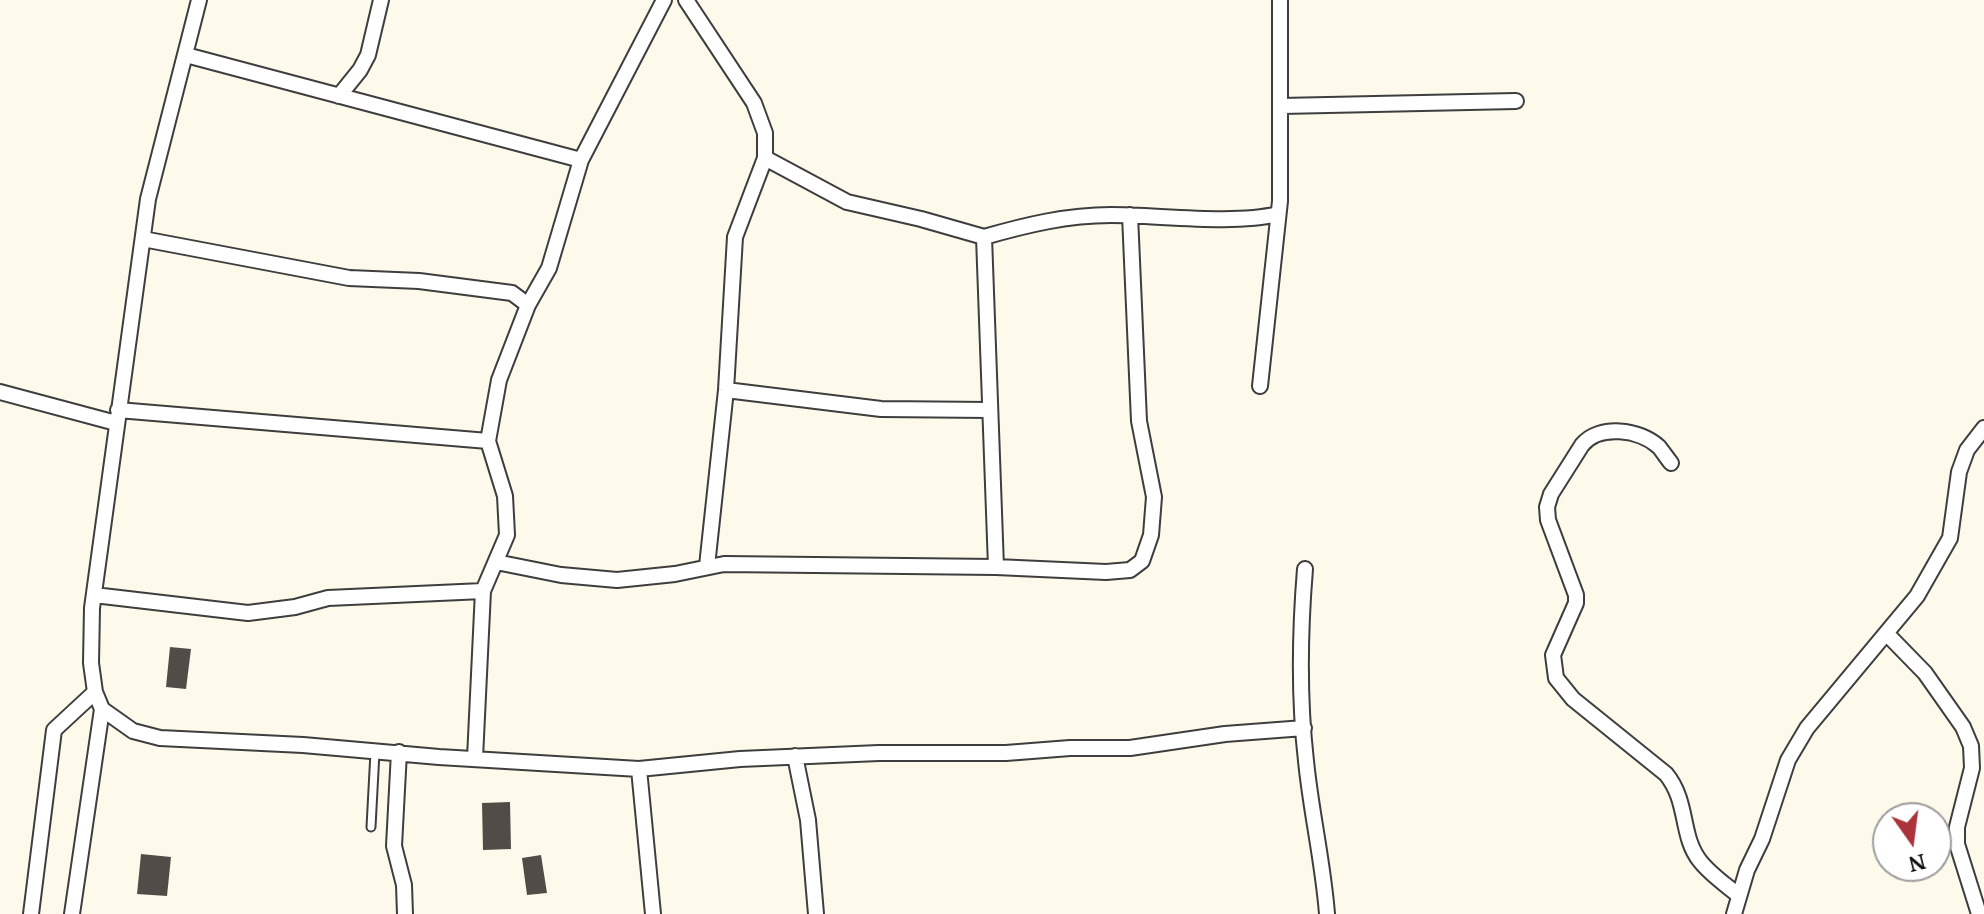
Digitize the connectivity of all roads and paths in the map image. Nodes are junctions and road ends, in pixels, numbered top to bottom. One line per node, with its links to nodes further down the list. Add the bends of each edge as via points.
1 (199, 0): 6 (street)
2 (381, 0): 7 (street, via 368,55)
3 (664, 0): 11 (street)
4 (686, 0): 10 (street, via 754,103 765,133)
5 (1280, 0): 9 (street)
6 (186, 55): 7 (street); 15 (street, via 148,199)
7 (339, 96): 11 (street)
8 (1516, 101): 9 (street)
9 (1281, 106): 12 (street)
10 (765, 158): 14 (street, via 847,202); 18 (street, via 735,237)
11 (581, 160): 16 (street, via 549,268)
12 (1278, 214): 13 (street); 17 (street)
13 (1130, 215): 14 (street, via 1065,217); 27 (street, via 1139,421 1154,497 1151,535 1142,561 1130,570 1106,572)
14 (984, 237): 20 (street)
15 (143, 239): 16 (street, via 349,278 512,293); 21 (street)
16 (528, 305): 23 (street, via 499,380)
17 (1260, 386)
18 (726, 390): 20 (street, via 881,409); 26 (street)
19 (0, 392): 21 (street)
20 (989, 410): 27 (street)
21 (117, 416): 23 (street); 30 (street)
22 (1984, 428): 31 (street, via 1959,472 1950,538 1917,596)
23 (488, 441): 25 (street, via 505,496 507,535)
24 (1671, 463): 41 (street, via 1658,446 1639,435 1600,431 1588,437 1551,494 1548,520 1576,595 1553,668 1573,699 1675,785 1700,861)
25 (496, 562): 26 (street, via 617,580); 29 (street)
26 (707, 566): 27 (street)
27 (996, 567)
28 (1305, 569): 34 (street)
29 (483, 591): 30 (street, via 328,598 248,613); 38 (street)
30 (94, 595): 32 (street)
31 (1887, 634): 41 (street, via 1807,728 1788,760); 49 (street, via 1933,683 1971,746 1972,768 1957,844)
32 (95, 692): 33 (street); 42 (street, via 54,730)
33 (102, 709): 35 (street, via 133,731 160,738); 43 (street)
34 (1304, 728): 37 (street, via 1130,748); 47 (street)
35 (375, 750): 36 (street); 40 (lane)
36 (399, 752): 38 (street); 44 (street, via 394,846)
37 (795, 756): 39 (street); 46 (street, via 808,820)
38 (475, 758): 39 (street)
39 (639, 769): 45 (street)
40 (371, 827)
41 (1738, 895): 48 (street)
42 (31, 914)
43 (72, 914)
44 (405, 914)
45 (653, 914)
46 (816, 914)
47 (1327, 914)
48 (1734, 914)
49 (1979, 914)

